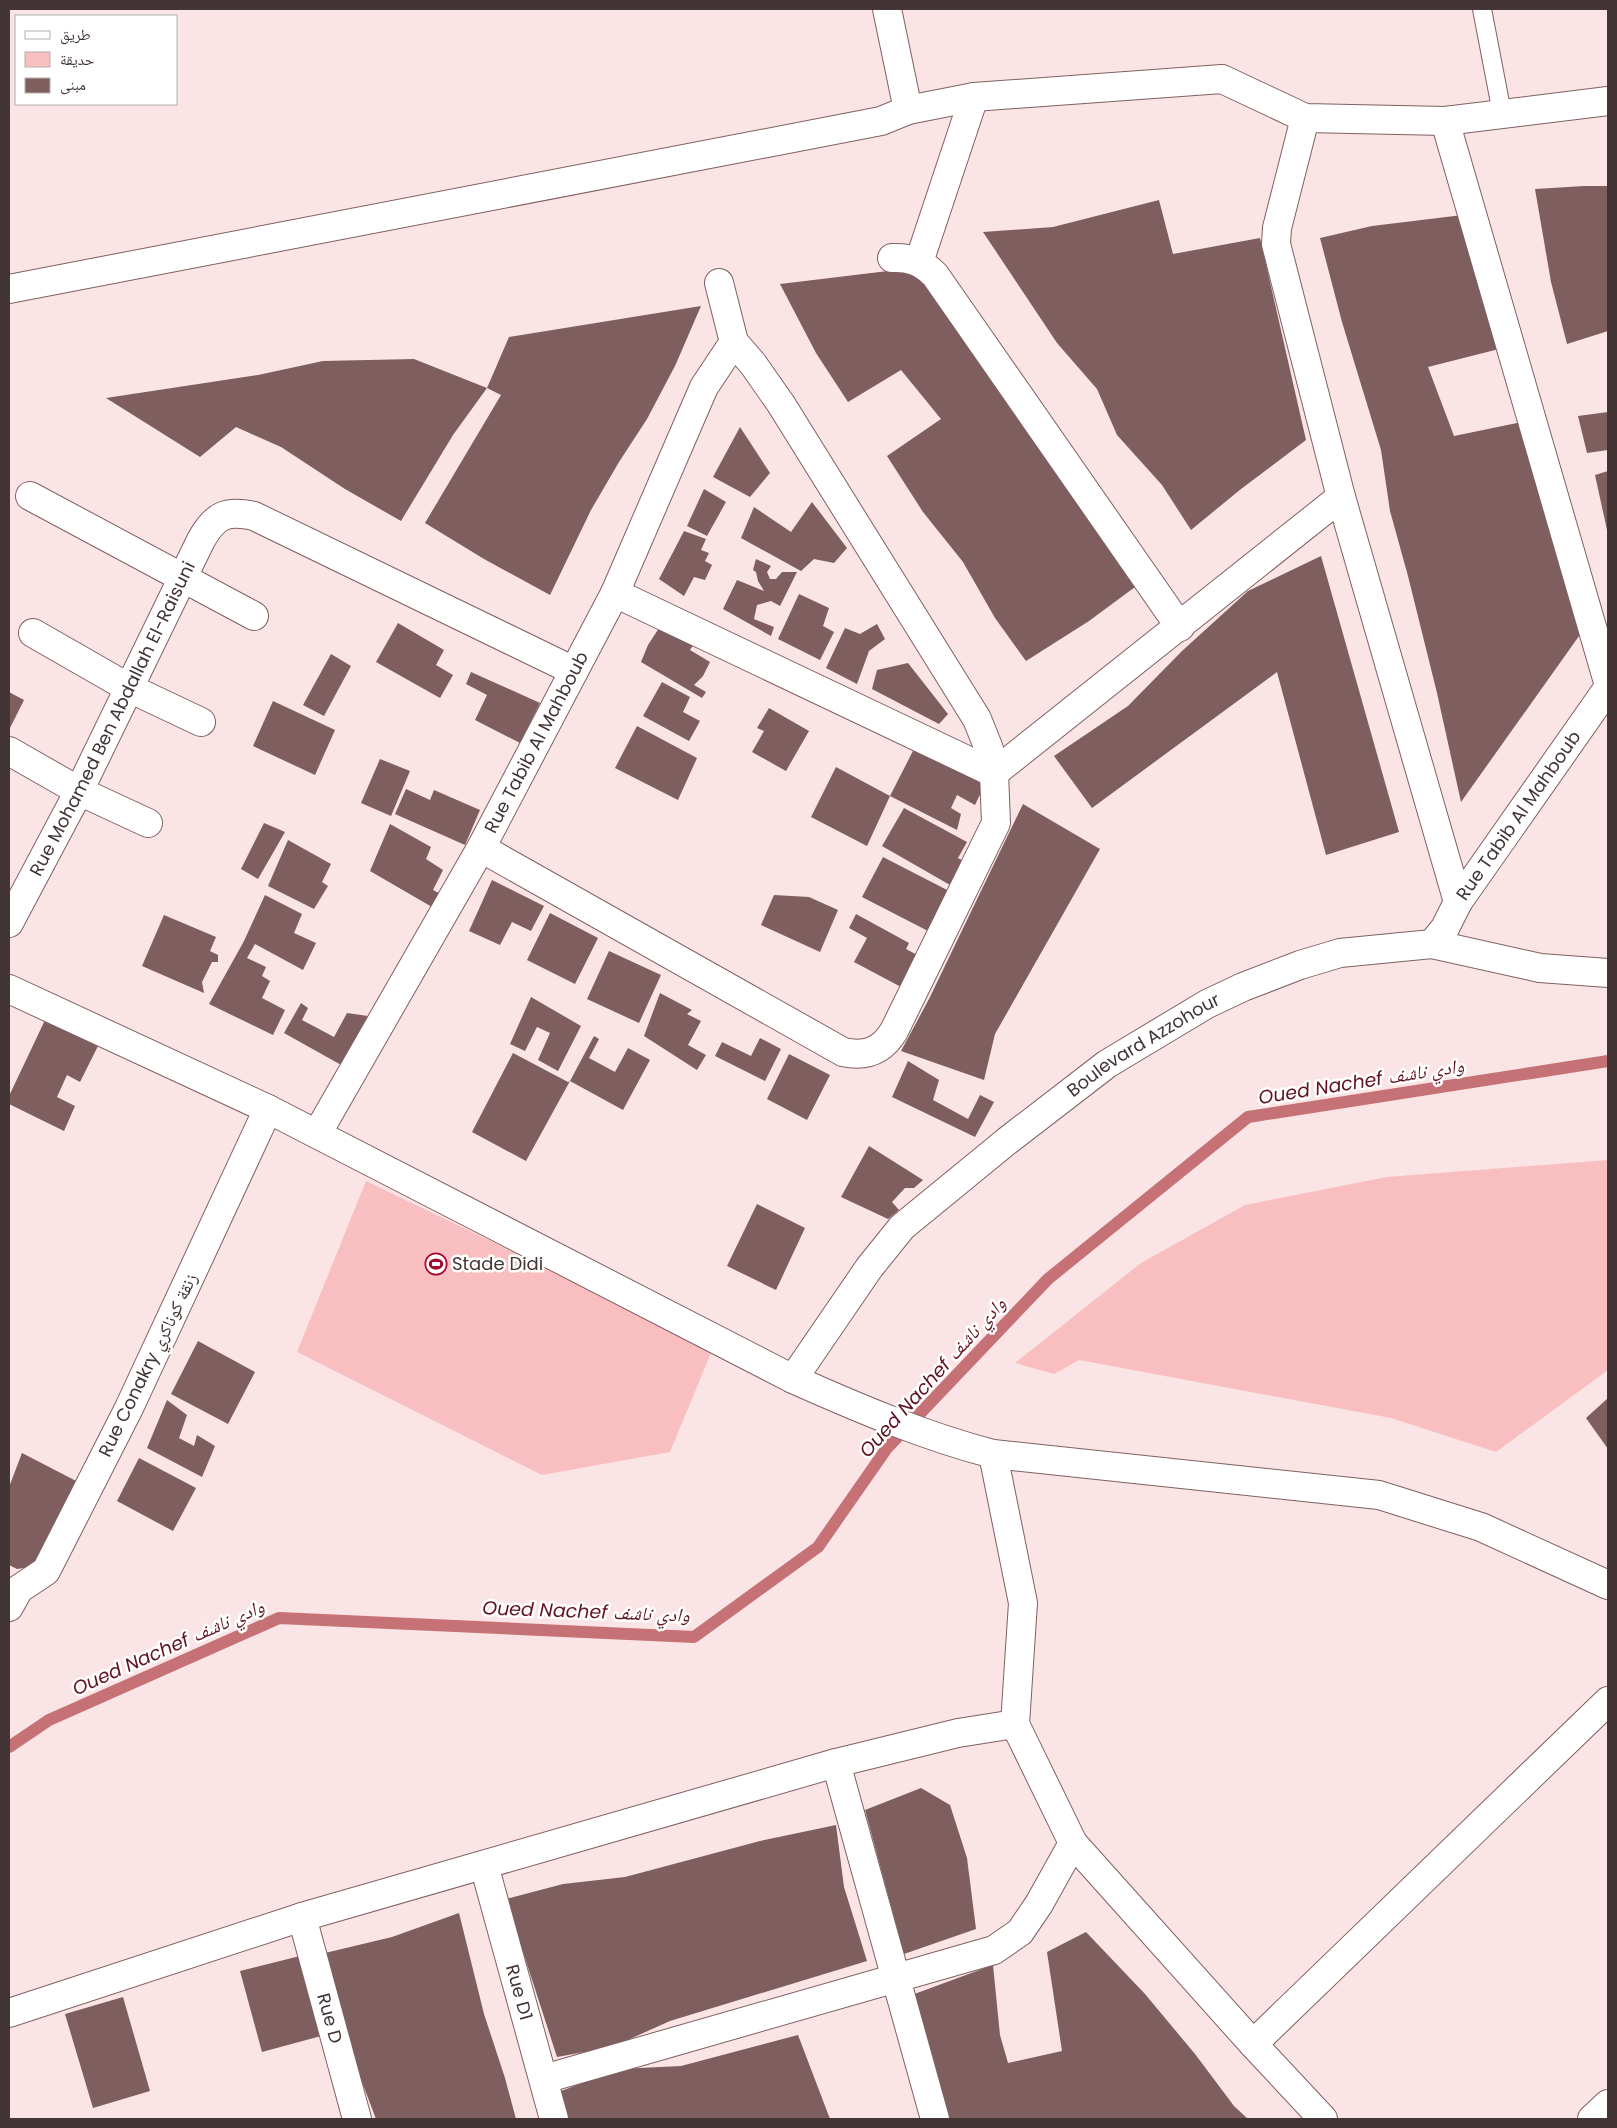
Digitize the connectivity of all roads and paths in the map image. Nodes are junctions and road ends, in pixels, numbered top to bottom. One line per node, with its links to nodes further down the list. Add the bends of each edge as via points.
1 (887, 9): 5 (street)
2 (1482, 9): 6 (lane)
3 (974, 98): 5 (street); 7 (street, via 1222,79); 10 (street)
4 (1608, 101): 6 (street)
5 (908, 110): 12 (street, via 881,121)
6 (1502, 113): 8 (street)
7 (1305, 118): 8 (street); 15 (street, via 1277,228 1276,244)
8 (1445, 121): 22 (street)
9 (892, 258): 10 (street)
10 (919, 262): 19 (street, via 935,275)
11 (719, 283): 13 (street)
12 (9, 289)
13 (734, 342): 17 (street, Rue Tabib Al Mahboub, via 704,387); 27 (street, via 781,404 959,688 977,719)
14 (30, 496): 16 (street)
15 (1341, 497): 19 (street); 31 (street)
16 (183, 577): 18 (street); 21 (street, Rue Mohamed Ben Abdallah El-Raisuni, via 209,526 218,518 240,513 254,516); 23 (street, Rue Mohamed Ben Abdallah El-Raisuni)
17 (615, 593): 21 (street, Rue Tabib Al Mahboub); 27 (street)
18 (254, 616)
19 (1180, 627): 27 (street)
20 (33, 634): 23 (street)
21 (574, 671): 30 (street, Rue Tabib Al Mahboub)
22 (1608, 682)
23 (129, 688): 25 (street); 28 (street, Rue Mohamed Ben Abdallah El-Raisuni)
24 (1608, 688): 31 (street, Rue Tabib Al Mahboub)
25 (201, 722)
26 (9, 752): 28 (street)
27 (994, 773): 30 (street, via 996,823 888,1042 867,1054 843,1052)
28 (79, 791): 29 (street); 32 (street, Rue Mohamed Ben Abdallah El-Raisuni)
29 (148, 823)
30 (482, 848): 37 (street, Rue Tabib Al Mahboub)
31 (1458, 902): 33 (street, Rue Tabib Al Mahboub, via 1445,928)
32 (9, 923)
33 (1432, 944): 34 (street, Boulevard Azzohour, via 1540,968); 38 (street, Boulevard Azzohour, via 1340,953 1300,965 1207,1004 1107,1064 1007,1140 902,1227 868,1268)
34 (1608, 973)
35 (9, 989): 36 (street)
36 (268, 1109): 37 (street); 41 (street, Rue Conakry زنقة كوناكري, via 129,1408 46,1571 19,1589)
37 (316, 1134): 38 (street)
38 (793, 1379): 39 (street, via 949,1443)
39 (993, 1454): 40 (street, via 1379,1495 1482,1527); 43 (street, via 1023,1603)
40 (1608, 1585)
41 (9, 1607)
42 (1608, 1701): 50 (street)
43 (1015, 1724): 44 (street, via 958,1733); 45 (street)
44 (836, 1763): 46 (street); 48 (street)
45 (1073, 1843): 48 (street, via 1020,1932 994,1950); 50 (street)
46 (484, 1865): 47 (street); 51 (street, Rue D1)
47 (302, 1917): 49 (street); 53 (street, Rue D)
48 (895, 1979): 51 (street); 55 (street)
49 (9, 2013)
50 (1252, 2044): 56 (street)
51 (544, 2079): 54 (street, Rue D1)
52 (1608, 2104): 57 (street)
53 (357, 2119)
54 (554, 2119)
55 (935, 2119)
56 (1323, 2119)
57 (1592, 2119)

